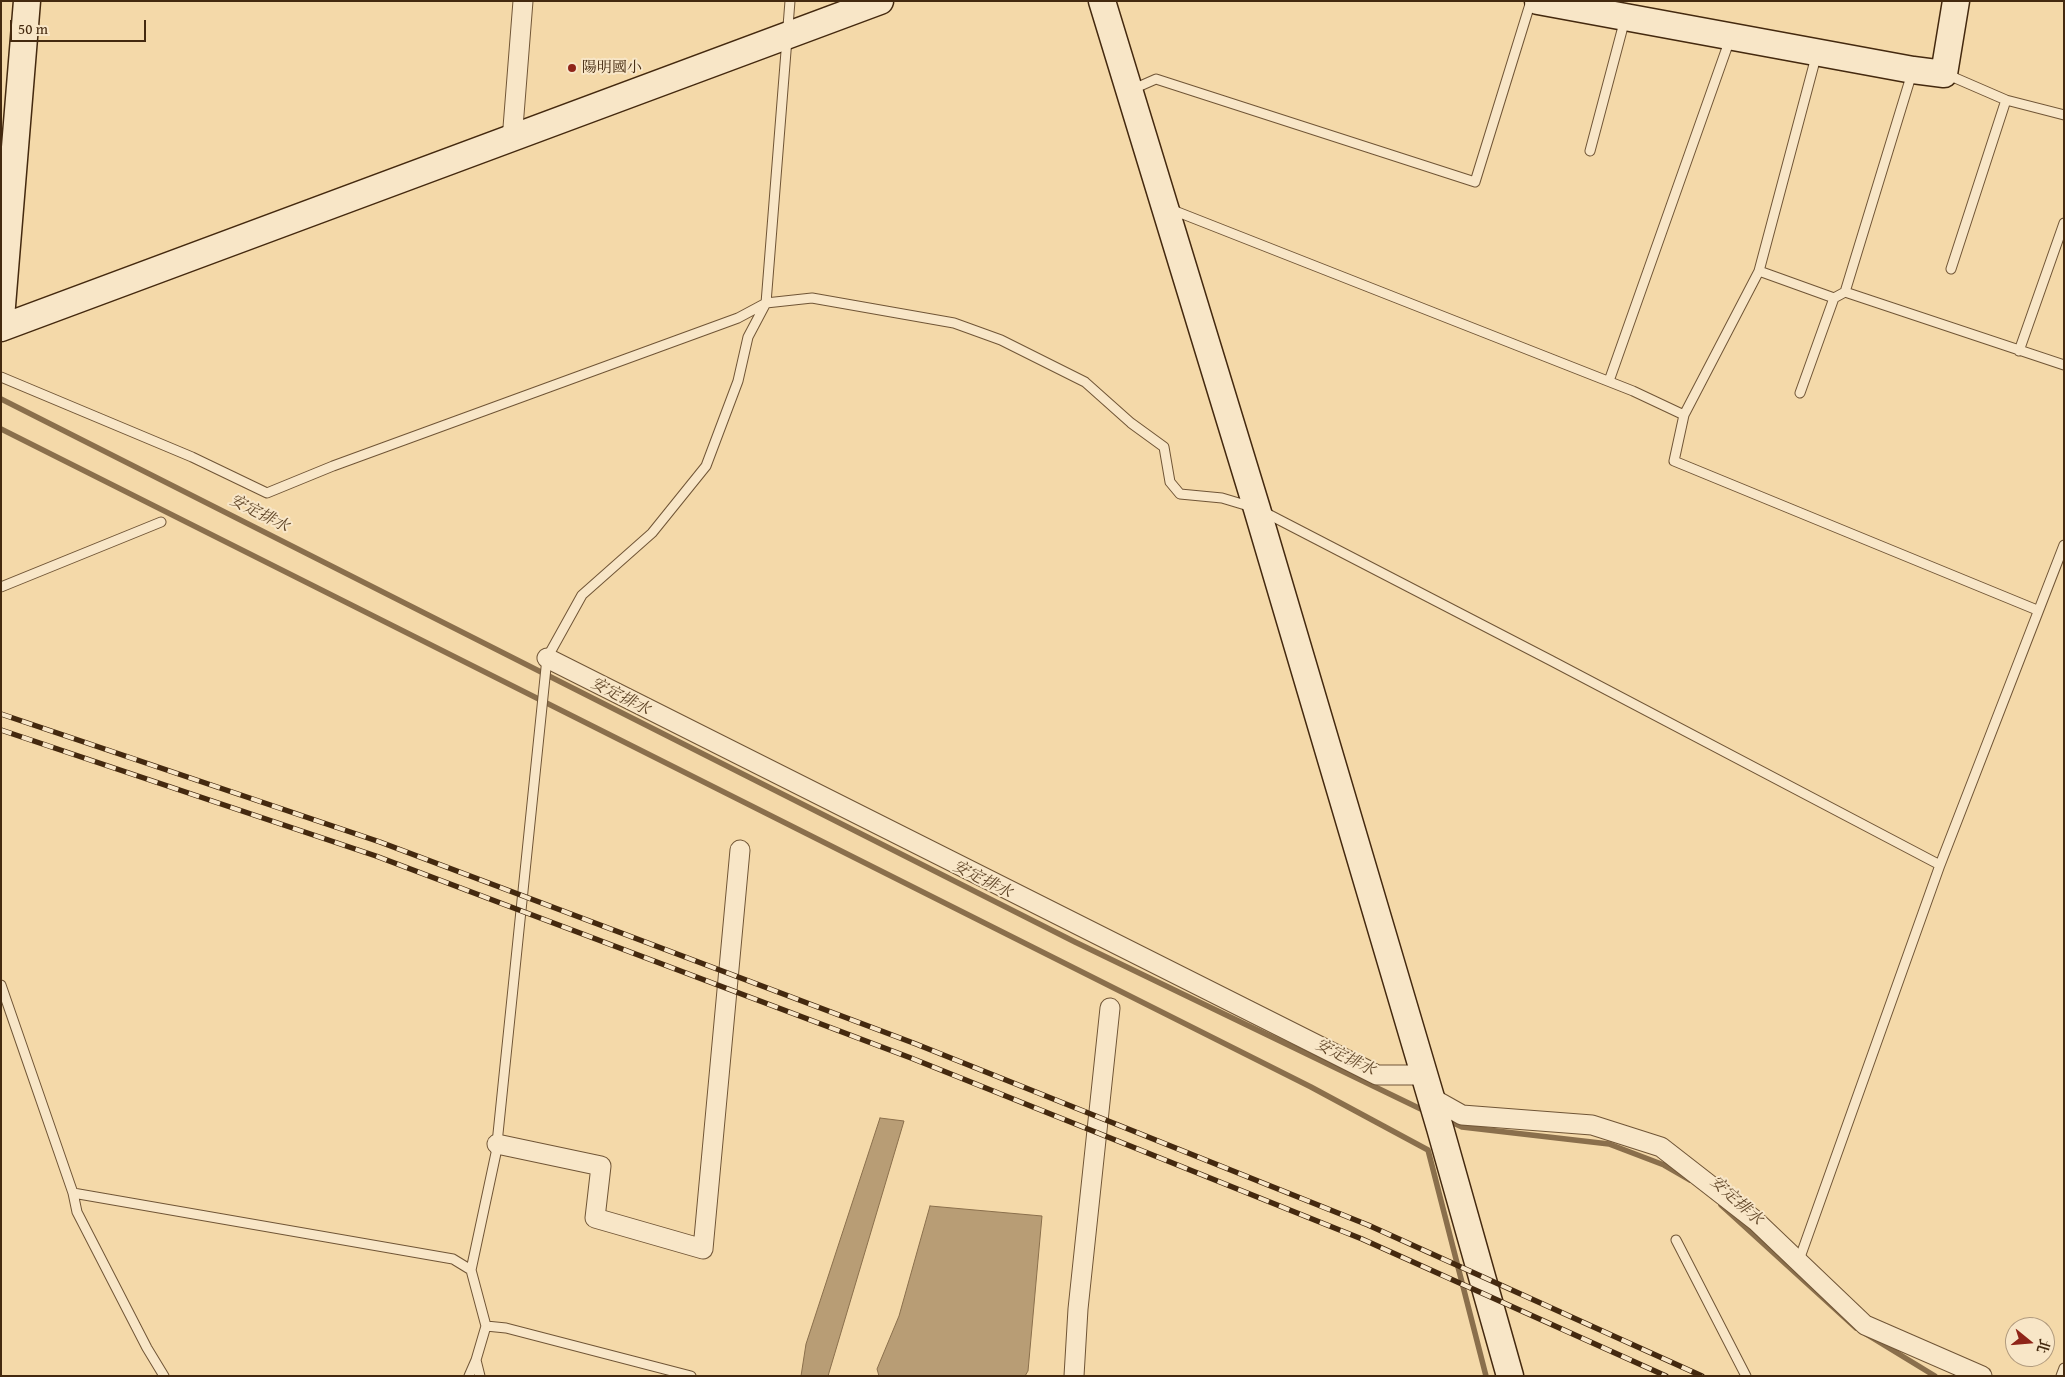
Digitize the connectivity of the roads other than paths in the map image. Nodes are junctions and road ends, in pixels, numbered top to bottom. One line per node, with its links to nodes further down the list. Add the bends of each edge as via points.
1 (27, 1): 27 (street)
2 (523, 1): 18 (street)
3 (790, 1): 10 (lane)
4 (880, 1): 10 (street)
5 (1102, 1): 15 (street)
6 (1532, 1): 15 (lane, via 1475,182 1156,79)
7 (1538, 1): 9 (street)
8 (1956, 1): 14 (street)
9 (1626, 17): 11 (street); 19 (lane)
10 (787, 36): 18 (street); 26 (lane)
11 (1731, 36): 12 (street); 32 (lane)
12 (1817, 52): 13 (street); 23 (lane)
13 (1913, 70): 14 (street); 24 (lane)
14 (1944, 74): 16 (lane)
15 (1130, 91): 20 (street)
16 (2006, 100): 17 (lane); 22 (lane)
17 (2064, 115)
18 (512, 140): 28 (street)
19 (1590, 151)
20 (1165, 207): 32 (lane); 35 (street)
21 (2064, 223): 29 (lane)
22 (1951, 269)
23 (1759, 271): 25 (lane); 34 (lane)
24 (1845, 292): 25 (lane); 29 (lane)
25 (1834, 298): 33 (lane)
26 (766, 303): 31 (lane, via 738,318 267,493); 35 (lane, via 812,298 954,323 1001,340 1084,382 1164,447 1170,482 1180,494 1222,498); 40 (lane, via 748,337 738,381 706,466 652,533 582,595)
27 (1, 318)
28 (1, 328)
29 (2019, 351): 30 (lane)
30 (2064, 365)
31 (1, 377)
32 (1609, 381): 34 (lane)
33 (1800, 393)
34 (1684, 415): 39 (lane, via 1674,461)
35 (1257, 509): 42 (lane); 45 (street)
36 (161, 522): 38 (lane)
37 (2064, 545): 39 (lane)
38 (1, 587)
39 (2037, 610): 42 (lane)
40 (547, 663): 45 (street); 46 (lane)
41 (740, 850): 46 (street, via 703,1249 595,1218 601,1166)
42 (1940, 864): 49 (lane)
43 (1, 985): 47 (lane)
44 (1110, 1008): 58 (street, via 1078,1309)
45 (1432, 1102): 49 (street, via 1462,1115 1592,1125 1661,1147 1756,1221); 59 (street)
46 (497, 1144): 50 (lane)
47 (73, 1194): 50 (lane, via 453,1259); 54 (lane, via 77,1212)
48 (1676, 1240): 60 (lane)
49 (1798, 1263): 61 (street, via 1866,1325)
50 (471, 1270): 51 (lane)
51 (486, 1326): 52 (lane); 57 (lane, via 506,1328)
52 (476, 1360): 55 (lane); 56 (lane)
53 (2064, 1368): 62 (lane)
54 (164, 1376)
55 (469, 1376)
56 (480, 1376)
57 (691, 1376)
58 (1074, 1376)
59 (1510, 1376)
60 (1746, 1376)
61 (1982, 1376)
62 (2061, 1376)

